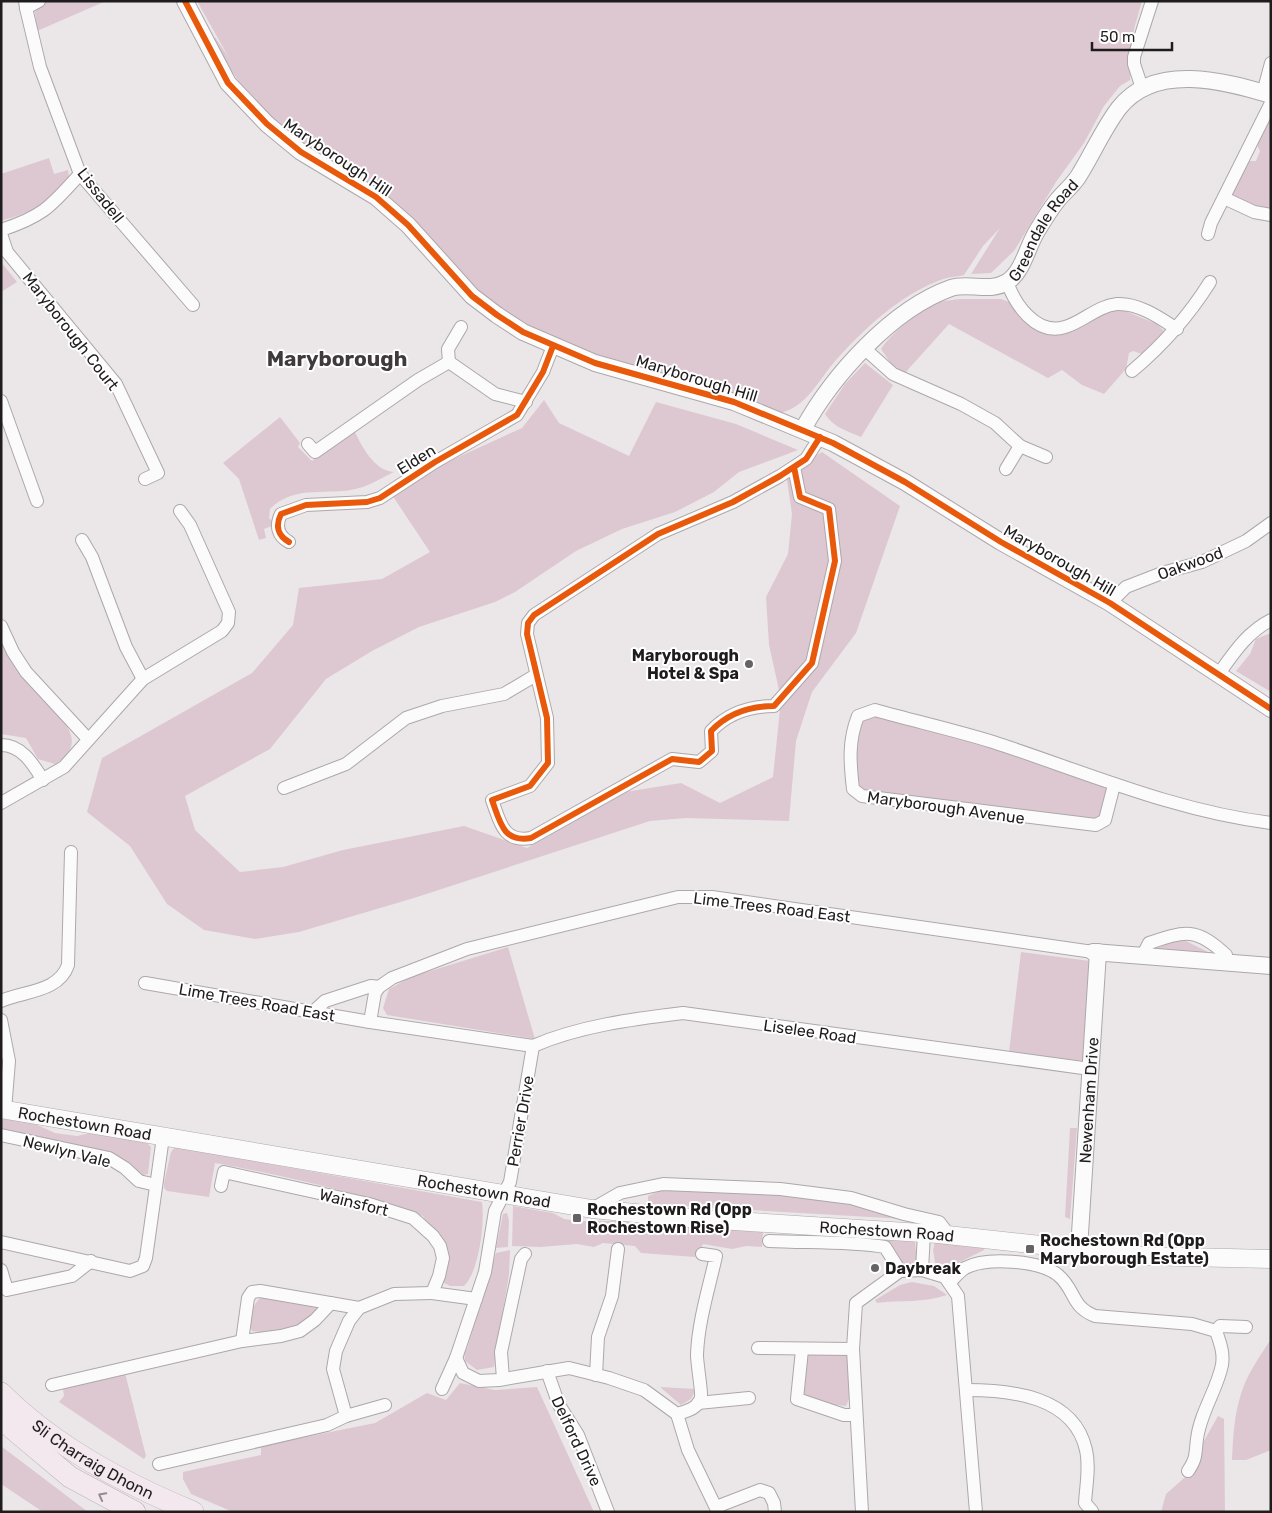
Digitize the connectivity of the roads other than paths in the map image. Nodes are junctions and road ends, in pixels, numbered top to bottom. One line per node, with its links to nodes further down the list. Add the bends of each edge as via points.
1 (39, 1): 4 (street, Lissadell)
2 (185, 1): 19 (street, Maryborough Hill, via 228,83 267,124 301,152 382,202 408,225 472,296 523,332)
3 (1152, 1): 6 (street, via 1134,57)
4 (25, 4): 8 (street, Lissadell, via 40,67)
5 (1271, 63): 7 (street)
6 (1142, 88): 7 (street, Greendale Road, via 1166,80 1199,79); 14 (street, Greendale Road, via 1118,109 1077,178 1055,203 1028,245 1021,267)
7 (1268, 97): 9 (street, via 1260,129)
8 (80, 174): 11 (street, via 47,210 27,222); 16 (street, Lissadell)
9 (1224, 198): 10 (street, via 1254,212); 13 (street)
10 (1271, 215)
11 (1, 230)
12 (1, 234): 32 (street, Maryborough Court, via 7,252 116,384 158,473)
13 (1208, 234)
14 (1007, 282): 18 (street, via 1018,306 1028,317 1052,328 1064,327 1099,309 1119,304 1156,315); 20 (street, Greendale Road, via 987,288 954,287 938,294 915,306)
15 (1210, 282): 18 (street)
16 (193, 305)
17 (461, 327): 21 (street, via 448,349)
18 (1177, 329): 22 (street)
19 (553, 346): 24 (street, Elden); 25 (street, Maryborough Hill, via 595,363 734,402)
20 (865, 349): 25 (street, Greendale Road, via 816,406); 28 (street, via 900,378 996,423)
21 (449, 362): 24 (street, via 495,394); 27 (street, via 315,452)
22 (1132, 371)
23 (1, 401): 33 (street)
24 (526, 402): 37 (street, Elden, via 517,415 380,498 367,502 306,505 281,514 277,522 278,532)
25 (803, 429): 26 (street, Maryborough Hill)
26 (820, 437): 30 (street, via 806,459); 38 (street, Maryborough Hill, via 905,482 1001,542)
27 (308, 444)
28 (1020, 446): 29 (street); 31 (street)
29 (1046, 457)
30 (794, 467): 41 (street, via 734,502 658,534 534,615 528,623 528,634); 41 (street, via 800,497 829,509 835,561 812,664 774,706 750,708 721,721 711,731 712,751 700,762 672,759 532,838 521,840 504,830 492,800 530,786 548,763 546,718)
31 (1006, 469)
32 (145, 479)
33 (37, 501)
34 (180, 511): 43 (street, via 190,525 229,612 228,623 222,631)
35 (1271, 523): 38 (street, Oakwood, via 1246,541 1202,562 1126,587)
36 (82, 540): 43 (street, via 92,557 126,647)
37 (289, 542)
38 (1110, 603): 42 (street, Maryborough Hill)
39 (1271, 620): 42 (street, via 1254,629)
40 (1, 626): 45 (street, via 26,672)
41 (536, 675): 49 (street, via 504,694 442,706 406,718 346,764)
42 (1218, 675): 44 (street, Maryborough Hill)
43 (143, 679): 45 (street)
44 (1271, 709)
45 (88, 739): 47 (street, via 64,767)
46 (1, 745): 47 (street, via 17,748)
47 (43, 780): 50 (street)
48 (1114, 785): 48 (street, Maryborough Avenue, via 992,742 875,710 858,716 852,731 853,783 854,789 862,796 1096,826 1105,820); 51 (street, Maryborough Avenue, via 1229,818)
49 (284, 788)
50 (1, 803)
51 (1271, 823)
52 (71, 852): 59 (street, via 68,966 65,975 42,989)
53 (1096, 952): 54 (street); 58 (street, Lime Trees Road East, via 696,896 678,897 468,950 392,978); 64 (street, Newenham Drive)
54 (1143, 955): 55 (street); 55 (street, via 1149,943 1180,932 1198,935 1214,944 1226,955)
55 (1227, 962): 56 (street)
56 (1271, 966)
57 (145, 983): 60 (street, Lime Trees Road East)
58 (379, 987): 60 (street, via 371,986 325,1000); 62 (street)
59 (1, 1001)
60 (313, 1012): 62 (street, Lime Trees Road East)
61 (1, 1020): 65 (street, via 9,1060)
62 (370, 1022): 63 (street, Lime Trees Road East)
63 (533, 1046): 64 (street, Liselee Road, via 576,1032 640,1018 682,1014); 70 (street, Perrier Drive, via 510,1182)
64 (1090, 1069): 77 (street, Newenham Drive)
65 (3, 1110): 67 (main road, Rochestown Road)
66 (1, 1135): 68 (street, Newlyn Vale, via 109,1158 139,1180)
67 (163, 1137): 68 (street); 70 (main road, Rochestown Road)
68 (156, 1185): 81 (street, via 143,1266 130,1271)
69 (221, 1186): 86 (street, Wainsfort, via 224,1172 369,1204 413,1218 440,1246 443,1258)
70 (504, 1195): 71 (main road, Rochestown Road); 87 (street, Perrier Drive, via 495,1211 485,1272)
71 (592, 1209): 72 (main road, Rochestown Road); 73 (street, via 620,1194 663,1184 780,1188 851,1198 939,1222)
72 (924, 1233): 73 (main road, Rochestown Road); 83 (street)
73 (949, 1235): 77 (main road, Rochestown Road)
74 (769, 1240): 84 (street, via 843,1245 862,1243 885,1247)
75 (1, 1242): 81 (street)
76 (618, 1249): 98 (street, via 612,1296 598,1337)
77 (1079, 1249): 80 (main road, Rochestown Road, via 1143,1256)
78 (525, 1254): 99 (street, via 521,1259 501,1352)
79 (702, 1254): 105 (street, via 716,1256 699,1336 698,1378 702,1396)
80 (1271, 1259)
81 (91, 1261): 82 (street, via 72,1276 7,1290)
82 (1, 1270)
83 (922, 1270): 84 (street); 85 (street)
84 (900, 1271): 94 (street, via 856,1303)
85 (945, 1278): 91 (street, via 951,1281 975,1264 1014,1262 1033,1265 1057,1274 1068,1285 1082,1311 1095,1316 1192,1324); 102 (street, via 958,1296)
86 (432, 1293): 87 (street); 89 (street, via 394,1294)
87 (476, 1299): 96 (street, Perrier Drive)
88 (331, 1303): 89 (street); 92 (street, via 300,1331); 92 (street, via 260,1290 252,1292 248,1298)
89 (359, 1308): 109 (street, via 336,1351 333,1369)
90 (1246, 1327): 91 (street, via 1220,1326)
91 (1216, 1331): 113 (street, via 1223,1349 1221,1367 1197,1437 1196,1459)
92 (242, 1341): 100 (street)
93 (758, 1348): 95 (street)
94 (853, 1349): 95 (street); 108 (street)
95 (802, 1350): 108 (street, via 797,1399 844,1415)
96 (456, 1358): 99 (street, Delford Drive, via 463,1373 479,1381); 101 (street, Perrier Drive)
97 (547, 1371): 98 (street, Delford Drive, via 569,1368); 99 (street, Delford Drive); 119 (street, Delford Drive, via 559,1405 578,1435)
98 (596, 1374): 107 (street, Delford Drive, via 644,1390)
99 (504, 1379)
100 (52, 1385)
101 (442, 1389)
102 (966, 1390): 116 (street, via 1021,1393 1071,1418 1082,1435 1086,1450 1085,1504); 122 (street)
103 (1, 1393): 118 (highway, Sli Charraig Dhonn, via 58,1441 129,1483)
104 (750, 1398): 105 (street)
105 (698, 1403): 107 (street, via 691,1410)
106 (385, 1405): 109 (street)
107 (677, 1414): 115 (street, via 688,1450)
108 (856, 1415): 121 (street)
109 (346, 1416): 112 (street, via 327,1425)
110 (1, 1419): 114 (highway, Sli Charraig Dhonn)
111 (1, 1432): 114 (highway)
112 (159, 1464)
113 (1188, 1471)
114 (70, 1477): 117 (highway, Sli Charraig Dhonn, one-way to 114)
115 (717, 1509): 120 (street, via 760,1490 769,1493)
116 (1092, 1511)
117 (135, 1512)
118 (193, 1512)
119 (608, 1512)
120 (775, 1512)
121 (862, 1512)
122 (976, 1512)

